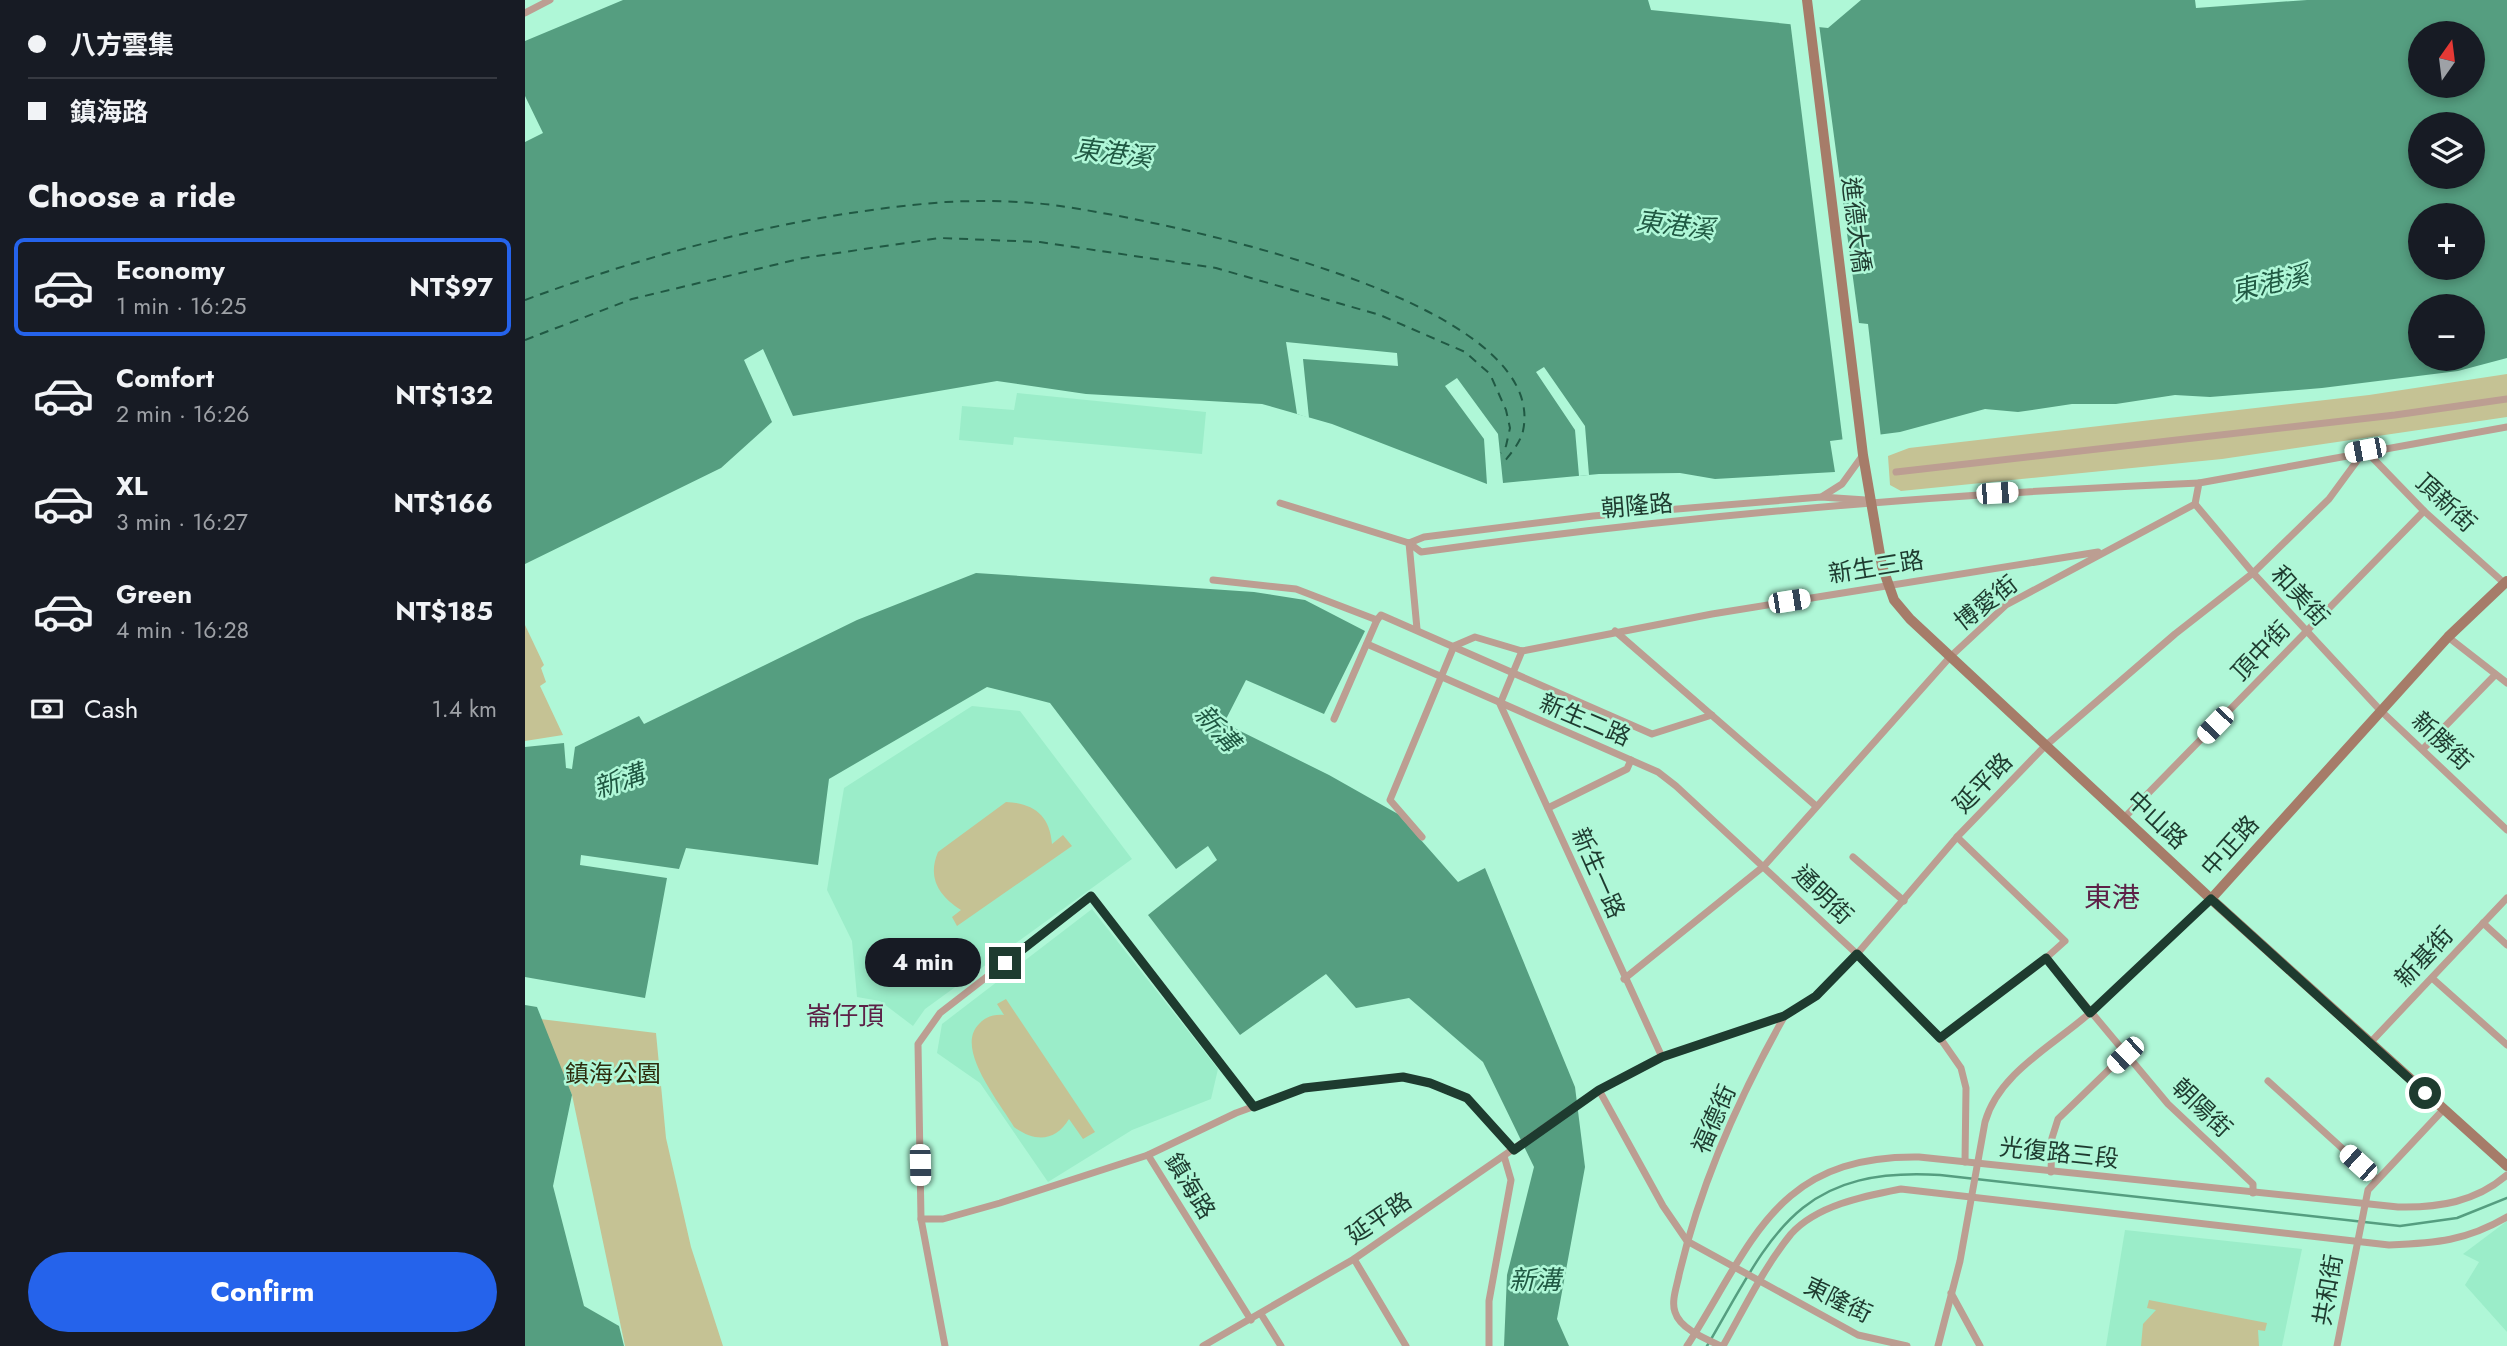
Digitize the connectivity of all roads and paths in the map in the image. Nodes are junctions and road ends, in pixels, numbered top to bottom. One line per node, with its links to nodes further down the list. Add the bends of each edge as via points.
1 (550, 0): 3 (street)
2 (1807, 0): 7 (street, 進德大橋)
3 (525, 13)
4 (2507, 399): 8 (street)
5 (2507, 427): 6 (street)
6 (2365, 450): 9 (street); 14 (street, 頂新街); 17 (street, 延平路, via 2329,499)
7 (1863, 455): 10 (street, via 1842,484); 11 (street, 中山路)
8 (1896, 472)
9 (2199, 483): 11 (street, 朝隆路); 13 (street)
10 (1821, 497): 11 (street, 朝隆路); 15 (street, 朝隆路, via 1566,519)
11 (1872, 502): 15 (street, 朝隆路, via 1598,528 1421,552); 20 (street, 中山路)
12 (1280, 503): 15 (street, 朝隆路)
13 (2195, 504): 16 (street, 博愛街); 17 (street, 和美街)
14 (2424, 511): 19 (street, 頂新街); 24 (street, 頂中街)
15 (1409, 542): 22 (street)
16 (2102, 552): 20 (street, 新生三路); 29 (street, 博愛街, via 2006,606)
17 (2253, 573): 24 (street, 和美街); 38 (street, 延平路)
18 (1213, 580): 21 (street, via 1296,589)
19 (2505, 581): 25 (street, 中正路)
20 (1888, 584): 23 (street, 新生三路); 29 (street, 中山路, via 1910,620)
21 (1377, 620): 22 (street, via 1381,615); 26 (street)
22 (1417, 629): 27 (street)
23 (1615, 631): 28 (street, 新生三路); 36 (street)
24 (2307, 632): 35 (street, 和美街); 43 (street, 頂中街)
25 (2448, 637): 31 (street); 35 (street, 中正路)
26 (1367, 644): 32 (street, 新生二路); 37 (street)
27 (1454, 646): 28 (street, 新生三路, via 1475,637); 30 (street); 32 (street)
28 (1522, 651): 30 (street)
29 (1950, 657): 38 (street, 中山路); 41 (street, 博愛街)
30 (1512, 674): 34 (street); 36 (street, via 1652,734)
31 (2494, 676): 33 (street); 39 (street)
32 (1442, 677): 34 (street, 新生二路); 45 (street, via 1390,800)
33 (2507, 683)
34 (1500, 704): 40 (street, 新生二路); 42 (street, 新生一路)
35 (2380, 710): 39 (street, 新勝街); 50 (street, 中正路)
36 (1712, 715): 41 (street)
37 (1334, 719)
38 (2045, 747): 43 (street, 中山路); 46 (street, 延平路)
39 (2423, 749): 44 (street, 新勝街)
40 (1631, 761): 42 (street, via 1627,769); 48 (street, 新生二路, via 1676,786)
41 (1816, 806): 48 (street, 博愛街)
42 (1548, 808): 57 (street, 新生一路)
43 (2125, 818): 50 (street, 中山路)
44 (2507, 830)
45 (1422, 837)
46 (1957, 837): 51 (street, 延平路); 55 (street, via 2065,941)
47 (1853, 857): 51 (street)
48 (1764, 866): 54 (street, 通明街); 57 (street, 博愛街)
49 (2507, 898): 52 (street, 新基街)
50 (2211, 899): 58 (street, 中正路); 61 (street, 中山路)
51 (1904, 901): 54 (street, 延平路)
52 (2483, 923): 53 (street); 56 (street, 新基街)
53 (2507, 945)
54 (1857, 954): 59 (street, 延平路, via 1816,996); 60 (street, 通明街)
55 (2046, 958): 58 (street, 朝陽街); 60 (street)
56 (2432, 978): 61 (street, 新基街); 62 (street)
57 (1625, 979): 64 (street, 新生一路)
58 (2090, 1013): 63 (street, 朝陽街); 73 (street, 中正路, via 2034,1057 1996,1095 1985,1122)
59 (1784, 1016): 64 (street, 延平路); 83 (street, 福德街, via 1716,1158)
60 (1940, 1038): 72 (street, 通明街, via 1961,1068 1966,1088)
61 (2370, 1044): 68 (street, 中山路)
62 (2507, 1045)
63 (2125, 1055): 75 (street, via 2058,1119); 78 (street, 朝陽街, via 2168,1104 2253,1184)
64 (1662, 1057): 66 (street, 延平路)
65 (2268, 1081): 77 (street)
66 (1599, 1090): 69 (street, 延平路); 83 (street)
67 (1254, 1107): 69 (street, via 1304,1088 1403,1077 1467,1098); 70 (street); 82 (street, via 1091,896 940,1013 918,1044)
68 (2443, 1110): 74 (street, 中山路); 77 (street)
69 (1514, 1150): 71 (street, 延平路)
70 (1148, 1156): 82 (street, 鎮海路, via 1000,1203 943,1219); 90 (street, 鎮海路)
71 (1504, 1156): 85 (street, 延平路); 96 (street, via 1511,1180 1489,1301)
72 (1965, 1162): 73 (street, 光復路三段); 86 (street, 光復路三段, via 1888,1156 1827,1174 1788,1196 1765,1219)
73 (1979, 1163): 75 (street, 光復路三段); 79 (street, 中正路)
74 (2507, 1166)
75 (2051, 1172): 78 (street, 光復路三段)
76 (2507, 1175): 80 (street, 光復路三段, via 2476,1195 2445,1205)
77 (2376, 1179): 80 (street)
78 (2253, 1194): 80 (street, 光復路三段)
79 (1973, 1197): 84 (street); 87 (street, via 1901,1189 1845,1202 1797,1229); 88 (street)
80 (2362, 1210): 84 (street, 共和街)
81 (2507, 1217): 84 (street, via 2478,1233 2428,1244)
82 (921, 1220): 92 (street)
83 (1687, 1241): 86 (street); 91 (street, 福德街, via 1674,1310)
84 (2356, 1242): 102 (street, 共和街)
85 (1354, 1259): 89 (street, 延平路); 95 (street)
86 (1737, 1269): 87 (street, 東隆街); 91 (street, 光復路三段)
87 (1758, 1280): 98 (street); 99 (street, 東隆街, via 1858,1335)
88 (1951, 1292): 100 (street); 101 (street)
89 (1261, 1314): 90 (street, 延平路); 94 (street)
90 (1251, 1320): 93 (street)
91 (1695, 1333): 97 (street, 光復路三段); 98 (street)
92 (945, 1346)
93 (1203, 1346)
94 (1281, 1346)
95 (1406, 1346)
96 (1489, 1346)
97 (1687, 1346)
98 (1722, 1346)
99 (1907, 1346)
100 (1938, 1346)
101 (1980, 1346)
102 (2337, 1346)

